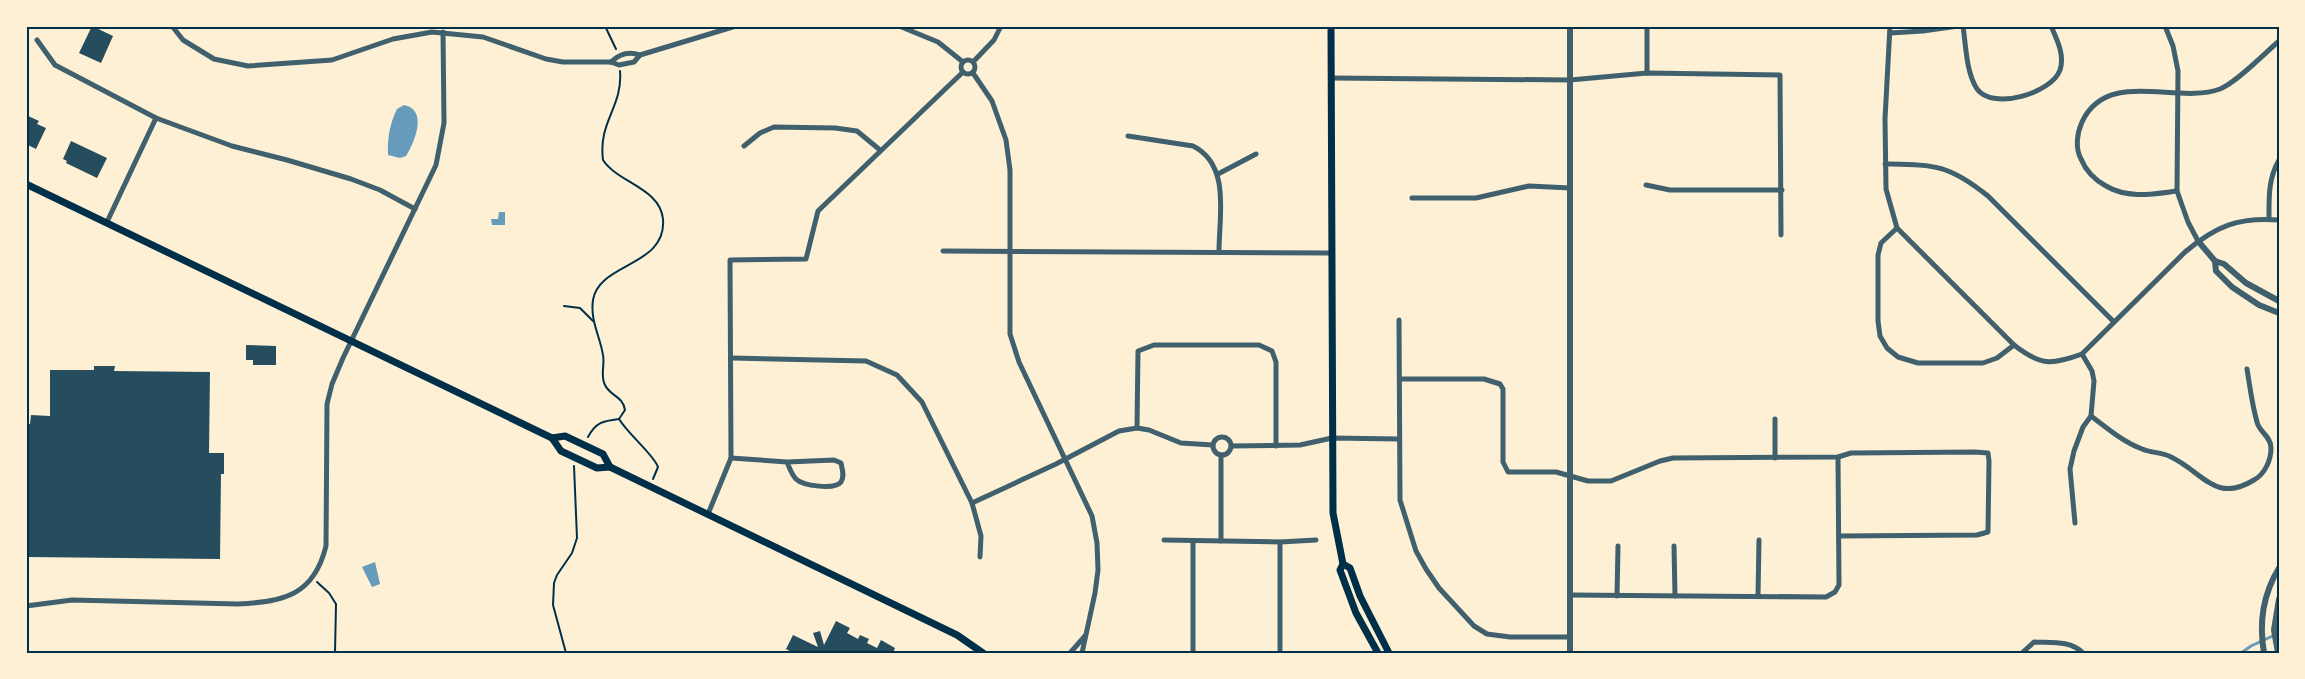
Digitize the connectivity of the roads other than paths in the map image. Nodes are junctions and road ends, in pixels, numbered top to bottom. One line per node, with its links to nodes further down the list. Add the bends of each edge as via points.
1 (172, 26): 13 (street, via 183,40 214,59 248,66 332,60 392,39)
2 (736, 26): 17 (street)
3 (899, 26): 19 (street, via 938,42)
4 (1002, 26): 20 (street, via 994,40)
5 (1331, 26): 24 (main road)
6 (1570, 26): 25 (street)
7 (1648, 26): 23 (street)
8 (1890, 26): 14 (street)
9 (1958, 26): 14 (street)
10 (1962, 26): 11 (street, via 1970,75 1978,91 2004,100 2043,88 2060,72 2060,48)
11 (2051, 26)
12 (2165, 26): 26 (street, via 2173,46)
13 (443, 32): 18 (street, via 483,37 563,62); 41 (street, via 442,145)
14 (1890, 33): 33 (street)
15 (37, 40): 27 (street, via 55,65)
16 (2279, 41): 26 (street, via 2223,88 2205,93)
17 (640, 55): 18 (street, via 632,52 617,56); 18 (street, via 634,62 619,65)
18 (611, 62)
19 (963, 62): 20 (street); 21 (street)
20 (973, 62): 22 (street)
21 (963, 72): 22 (street); 30 (street)
22 (973, 72): 49 (street, via 992,101 1006,140 1010,170)
23 (1647, 74): 25 (street); 38 (street, via 1780,75)
24 (1331, 78): 25 (street); 51 (main road)
25 (1570, 80): 37 (street)
26 (2179, 92): 39 (street); 39 (street, via 2110,95 2085,115 2077,143 2084,167 2108,187 2139,195)
27 (156, 118): 41 (street, via 232,146 352,179); 44 (street)
28 (1128, 136): 34 (street, via 1193,146 1208,155)
29 (744, 146): 30 (street, via 774,127 835,128 857,131)
30 (880, 150): 60 (street, via 818,211 806,259 730,260)
31 (1256, 154): 34 (street)
32 (2279, 160): 42 (street, via 2272,172 2269,188)
33 (1885, 164): 45 (street, via 1886,189); 56 (street, via 1928,165 1948,169 1967,179)
34 (1218, 174): 50 (street)
35 (26, 184): 44 (main road)
36 (1646, 185): 38 (street, via 1670,190)
37 (1570, 188): 40 (street, via 1529,186 1476,198); 79 (street)
38 (1782, 190): 46 (street)
39 (2177, 191): 47 (street)
40 (1412, 198)
41 (415, 209): 57 (street)
42 (2269, 219): 43 (street); 47 (street, via 2226,224)
43 (2279, 220)
44 (107, 222): 57 (main road)
45 (1898, 228): 58 (street); 58 (street, via 1881,243 1878,255 1878,321 1880,336 1887,348 1898,357 1918,363 1983,363 1997,358)
46 (1781, 235)
47 (2198, 241): 52 (street); 56 (street)
48 (943, 251): 49 (street)
49 (1010, 251): 50 (street); 76 (street, via 1010,334 1019,362)
50 (1219, 251): 51 (street)
51 (1332, 253): 67 (main road)
52 (2215, 261): 53 (street); 54 (street, via 2216,271 2237,291)
53 (2279, 301)
54 (2279, 313)
55 (1399, 320): 62 (street)
56 (2114, 322): 59 (street)
57 (351, 340): 66 (main road); 100 (street, via 327,404 326,546 322,564 313,578 296,593 265,603 72,600)
58 (2014, 345): 59 (street, via 2035,360 2045,362)
59 (2082, 354): 63 (street, via 2094,381)
60 (732, 358): 74 (street); 80 (street, via 866,361 897,375 922,402)
61 (2247, 370): 63 (street, via 2257,425 2267,435 2271,447 2269,462 2260,477 2244,486 2228,490 2213,486 2182,462 2166,454 2142,450)
62 (1400, 379): 68 (street); 79 (street, via 1484,380 1500,384 1503,390 1503,462 1508,472)
63 (2090, 416): 82 (street, via 2083,427 2070,469)
64 (1775, 419): 75 (street)
65 (1137, 428): 69 (street, via 1181,443); 71 (street, via 1138,351 1154,345 1259,345 1272,351 1276,362); 76 (street, via 1119,431)
66 (552, 438): 78 (main road, via 561,451 597,468); 78 (main road, via 565,436 603,454)
67 (1332, 438): 68 (street); 71 (street); 93 (main road, via 1334,513)
68 (1399, 439): 102 (street, via 1399,485 1403,512 1416,551 1439,588 1474,626 1487,634 1510,638)
69 (1213, 445): 70 (street, via 1222,437); 72 (street, via 1215,453)
70 (1231, 446): 71 (street); 72 (street, via 1228,453)
71 (1276, 446)
72 (1221, 455): 88 (street)
73 (1838, 457): 75 (street); 83 (street); 83 (street, via 1851,453 1974,452 1988,454 1990,461 1988,532 1976,535)
74 (731, 458): 77 (street); 81 (street)
75 (1775, 458): 79 (street, via 1673,458 1612,481 1588,481)
76 (1066, 459): 80 (street); 101 (street, via 1092,516 1097,543 1096,593)
77 (787, 462): 77 (street, via 796,479 807,486 836,486 841,482 841,463 834,460)
78 (610, 467): 81 (main road)
79 (1571, 475): 95 (street)
80 (972, 503): 92 (street, via 980,536)
81 (708, 514): 105 (main road, via 957,635)
82 (2075, 523)
83 (1839, 536): 98 (street, via 1839,585 1835,592 1826,597)
84 (1164, 540): 87 (street)
85 (1316, 540): 89 (street)
86 (1759, 540): 98 (street)
87 (1193, 541): 88 (street); 108 (street)
88 (1221, 542): 89 (street)
89 (1280, 542): 109 (street)
90 (1618, 546): 96 (street)
91 (1674, 546): 97 (street)
92 (980, 557)
93 (1343, 564): 110 (main road, via 1340,570 1350,600); 111 (main road, via 1350,568 1363,603)
94 (2279, 568): 104 (street, via 2268,591 2262,625)
95 (1570, 595): 96 (street); 102 (street)
96 (1618, 596): 97 (street)
97 (1675, 596): 98 (street)
98 (1758, 596)
99 (2279, 599): 103 (street, via 2274,624)
100 (26, 606)
101 (1085, 636): 106 (street); 107 (street)
102 (1570, 637): 112 (street)
103 (2277, 650)
104 (2264, 652)
105 (983, 653)
106 (1070, 653)
107 (1082, 653)
108 (1193, 653)
109 (1280, 653)
110 (1378, 653)
111 (1389, 653)
112 (1570, 653)
113 (2022, 653): 114 (street, via 2034,642 2065,643)
114 (2083, 653)

